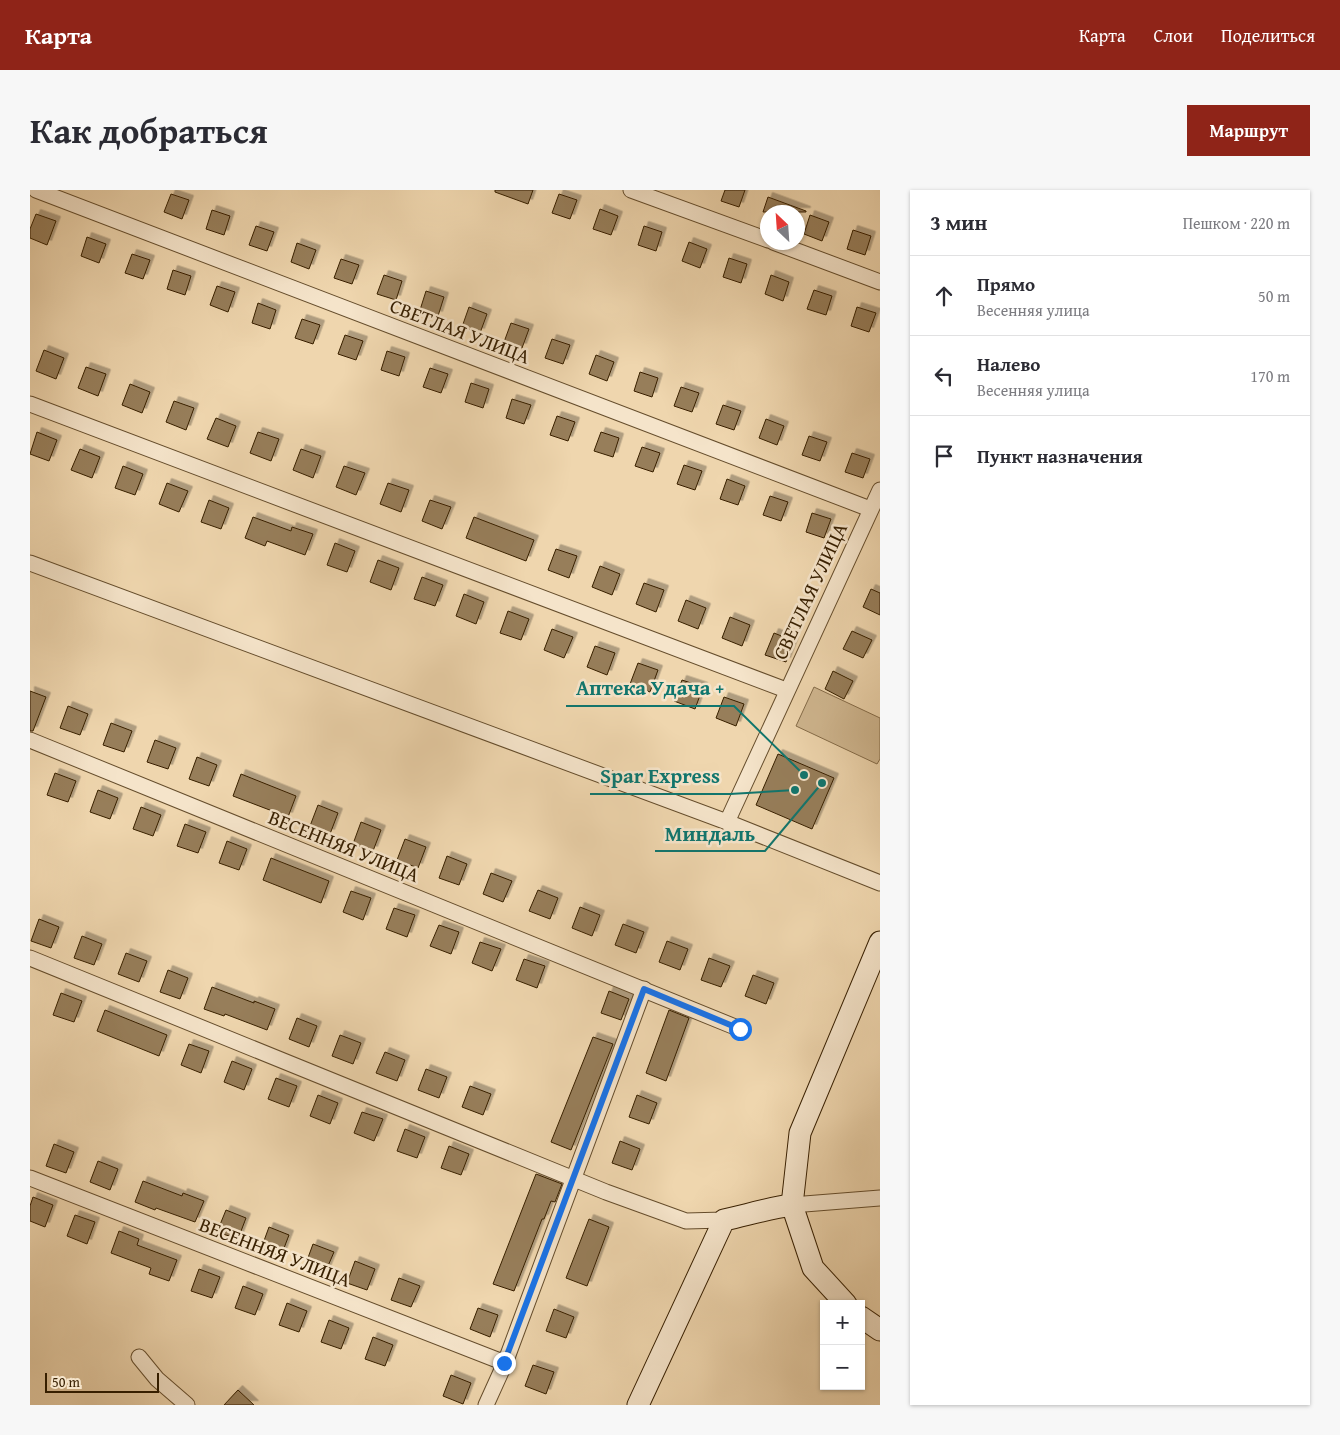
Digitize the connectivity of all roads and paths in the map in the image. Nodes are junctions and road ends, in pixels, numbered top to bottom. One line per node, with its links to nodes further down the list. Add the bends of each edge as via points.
1 (36, 190): 8 (street, СВЕТЛАЯ УЛИЦА)
2 (632, 190): 3 (street)
3 (760, 237)
4 (795, 250): 5 (street)
5 (880, 282)
6 (30, 404): 10 (street, СВЕТЛАЯ УЛИЦА)
7 (880, 490): 8 (street, СВЕТЛАЯ УЛИЦА)
8 (870, 509): 10 (street, СВЕТЛАЯ УЛИЦА)
9 (30, 563): 12 (street)
10 (786, 690): 12 (street, СВЕТЛАЯ УЛИЦА)
11 (30, 740): 16 (street, ВЕСЕННЯЯ УЛИЦА)
12 (727, 822): 13 (street)
13 (880, 883)
14 (880, 942): 21 (street, via 800,1133)
15 (30, 958): 19 (street)
16 (644, 989): 17 (street, ВЕСЕННЯЯ УЛИЦА); 19 (street)
17 (740, 1029)
18 (30, 1178): 27 (street, ВЕСЕННЯЯ УЛИЦА)
19 (572, 1179): 22 (street, via 686,1221); 27 (street)
20 (880, 1198): 21 (street)
21 (792, 1204): 22 (street); 23 (street, via 813,1268)
22 (724, 1220): 30 (street)
23 (842, 1300)
24 (865, 1320): 25 (street)
25 (880, 1330)
26 (139, 1357): 28 (street, via 157,1379)
27 (504, 1363): 29 (street)
28 (187, 1405)
29 (486, 1405)
30 (638, 1405)

